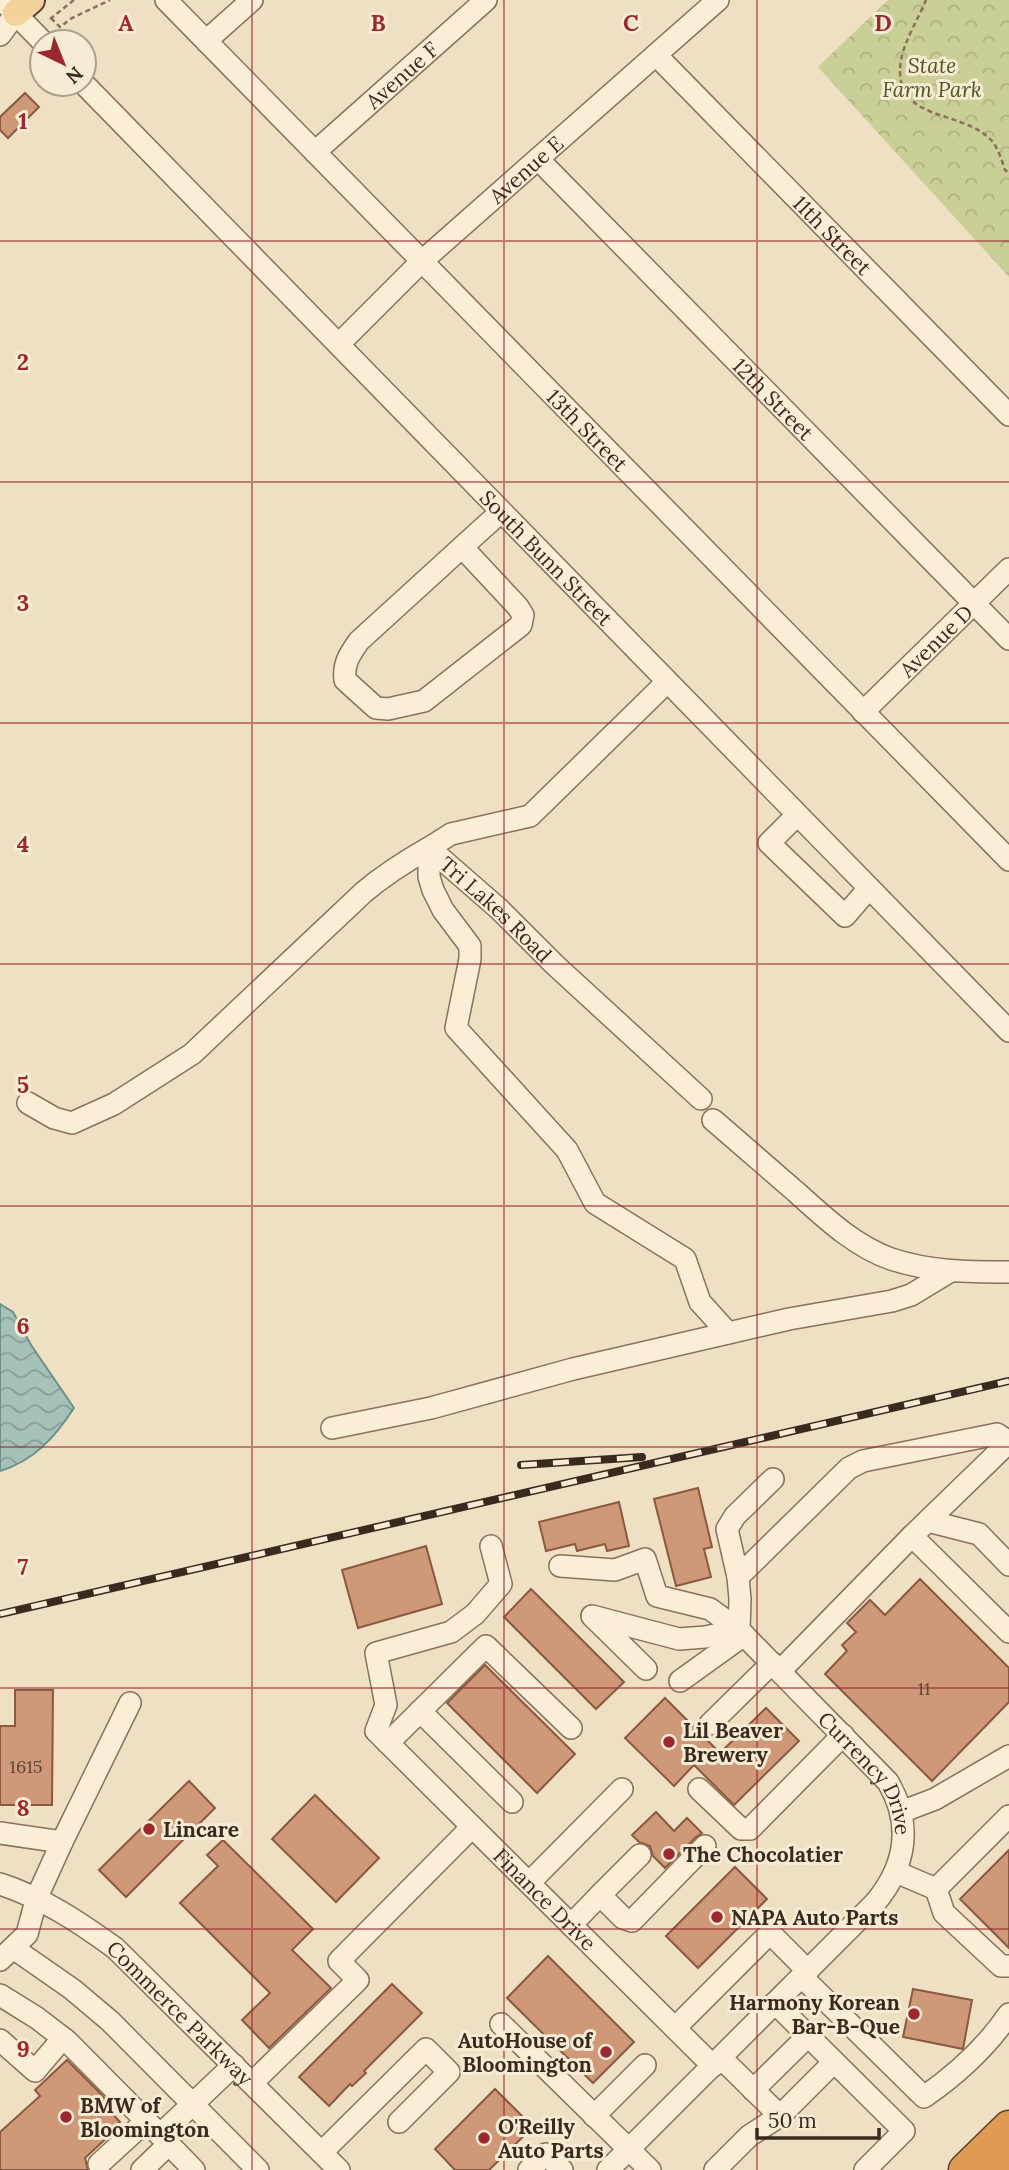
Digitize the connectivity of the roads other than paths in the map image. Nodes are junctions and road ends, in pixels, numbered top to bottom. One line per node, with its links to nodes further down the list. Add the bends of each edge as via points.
1 (166, 0): 8 (street, 13th Street)
2 (253, 0): 8 (street)
3 (486, 0): 11 (street, Avenue F)
4 (718, 0): 9 (street, Avenue E)
5 (16, 4): 6 (street); 7 (street)
6 (32, 28)
7 (0, 35)
8 (206, 41): 11 (street, 13th Street)
9 (656, 55): 12 (street, Avenue E); 15 (street, 11th Street)
10 (98, 98): 14 (street, South Bunn Street)
11 (316, 152): 13 (street, 13th Street)
12 (538, 159): 13 (street, Avenue E); 19 (street, 12th Street)
13 (421, 262): 14 (street, Avenue E); 22 (street, 13th Street)
14 (339, 344): 16 (street, South Bunn Street)
15 (1009, 415)
16 (501, 512): 17 (street); 21 (street, South Bunn Street)
17 (462, 547): 17 (street, via 359,641 347,658 345,680 376,708 424,701 521,625 519,607)
18 (1009, 569): 19 (street, Avenue D)
19 (974, 603): 20 (street, 12th Street); 22 (street, Avenue D)
20 (1009, 639)
21 (667, 681): 23 (street, South Bunn Street); 24 (street, via 530,816 451,834)
22 (863, 712): 25 (street, 13th Street)
23 (797, 815): 26 (street, South Bunn Street); 26 (street, via 769,843 845,916)
24 (429, 848): 28 (street, Tri Lakes Road); 29 (street, Tri Lakes Road, via 387,872 192,1054 114,1104 72,1123); 33 (street, via 433,890 470,946 456,1028 567,1150 595,1203 685,1259 700,1302)
25 (1009, 860)
26 (869, 888): 27 (street, South Bunn Street)
27 (1009, 1031)
28 (701, 1099)
29 (28, 1103)
30 (713, 1120): 31 (street, via 855,1241 890,1258)
31 (949, 1272): 32 (street); 33 (street, via 911,1296)
32 (1009, 1272)
33 (728, 1333): 34 (street)
34 (332, 1429)
35 (1009, 1442): 37 (street); 42 (street, via 997,1434 863,1461 849,1468)
36 (773, 1479): 42 (street, via 727,1529)
37 (928, 1521): 38 (street); 40 (street, via 979,1534)
38 (912, 1536): 43 (street); 45 (street)
39 (491, 1546): 53 (street, via 501,1584 475,1614 450,1632 376,1653 386,1705)
40 (1009, 1565)
41 (560, 1566): 44 (street, Currency Drive, via 615,1570 645,1559 657,1597 710,1609)
42 (738, 1577): 44 (street)
43 (1009, 1632)
44 (741, 1633): 45 (street, Currency Drive); 46 (street, via 679,1639 592,1616); 47 (street)
45 (776, 1667): 50 (street); 52 (street, Currency Drive)
46 (646, 1669)
47 (680, 1681)
48 (130, 1703): 62 (street)
49 (420, 1711): 51 (street, via 486,1646); 53 (street); 57 (street)
50 (710, 1724)
51 (571, 1728)
52 (843, 1735): 56 (street, via 750,1829 741,1829); 58 (street, Currency Drive, via 888,1782)
53 (382, 1737): 60 (street, Finance Drive)
54 (1009, 1756): 58 (street, via 935,1799)
55 (622, 1789): 66 (street)
56 (699, 1789)
57 (512, 1802)
58 (901, 1812): 65 (street, Currency Drive, via 903,1840)
59 (1009, 1816): 68 (street)
60 (472, 1827): 66 (street, Finance Drive); 87 (street, via 339,1961 358,1980)
61 (0, 1833): 62 (street)
62 (62, 1842): 70 (street)
63 (705, 1846): 69 (street, via 632,1921)
64 (640, 1854): 69 (street)
65 (896, 1872): 68 (street); 74 (street, Currency Drive, via 875,1903)
66 (529, 1883): 71 (street, Finance Drive)
67 (0, 1884): 70 (street, Commerce Parkway)
68 (936, 1889): 73 (street, via 944,1913 1001,1966)
69 (600, 1895): 71 (street)
70 (37, 1898): 72 (street, via 27,1934); 85 (street, Commerce Parkway, via 115,1948)
71 (571, 1925): 79 (street, Finance Drive)
72 (6, 1954): 89 (street, via 72,1989)
73 (1009, 1966)
74 (805, 1974): 76 (street, Currency Drive); 77 (street, via 924,2096 955,2076); 79 (street, via 770,1933)
75 (0, 1995): 81 (street)
76 (775, 2003): 80 (street); 83 (street, Currency Drive)
77 (1009, 2014)
78 (501, 2024): 90 (street)
79 (675, 2028): 83 (street, Finance Drive)
80 (808, 2036): 84 (street); 88 (street)
81 (63, 2038): 82 (street, via 35,2071); 94 (street)
82 (0, 2040)
83 (717, 2062): 88 (street, Finance Drive); 95 (street, Currency Drive)
84 (834, 2062): 91 (street); 108 (street, via 904,2132)
85 (234, 2065): 87 (street, Commerce Parkway); 89 (street)
86 (645, 2065): 90 (street)
87 (252, 2083): 96 (street, Commerce Parkway)
88 (753, 2090): 91 (street, Finance Drive)
89 (192, 2104): 94 (street); 101 (street)
90 (594, 2116): 95 (street)
91 (779, 2116): 107 (street, via 749,2136)
92 (399, 2122): 96 (street, via 449,2071 426,2049)
93 (1009, 2127): 109 (highway)
94 (158, 2133): 97 (street); 99 (street); 100 (street)
95 (629, 2148): 105 (street, Currency Drive); 106 (street)
96 (322, 2152): 102 (street, Commerce Parkway)
97 (99, 2164)
98 (1009, 2164): 110 (highway)
99 (142, 2170)
100 (194, 2170)
101 (258, 2170)
102 (340, 2170)
103 (529, 2170): 104 (street, via 546,2154)
104 (562, 2170)
105 (608, 2170)
106 (650, 2170)
107 (715, 2170)
108 (865, 2170)
109 (965, 2170)
110 (1003, 2170)

